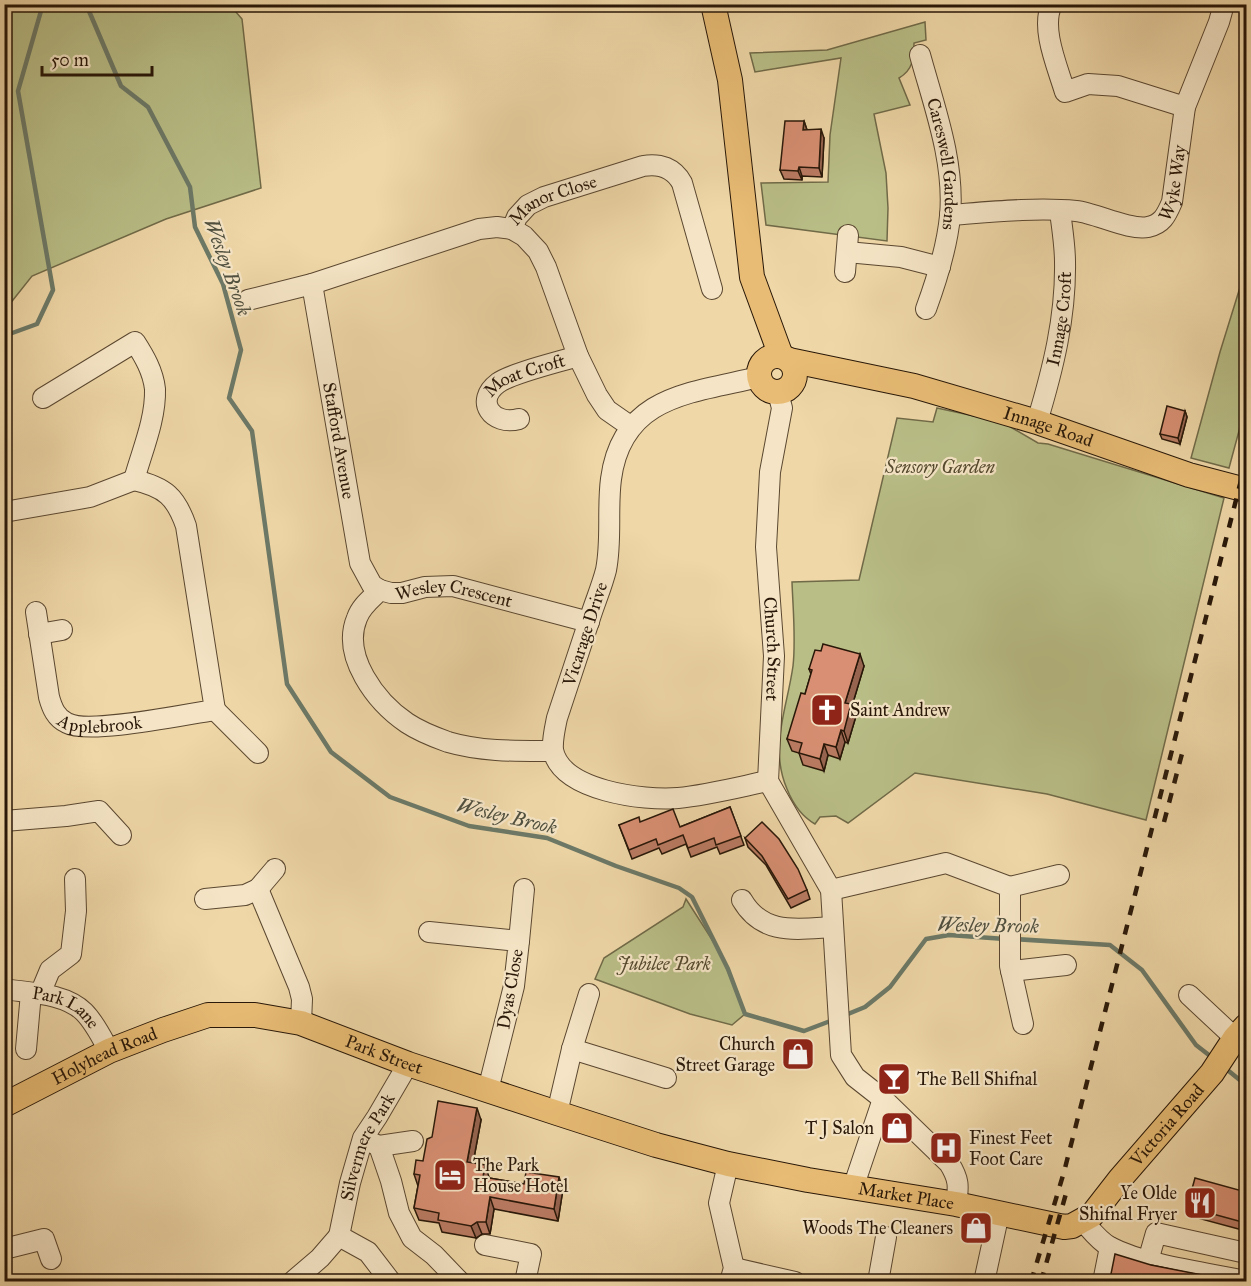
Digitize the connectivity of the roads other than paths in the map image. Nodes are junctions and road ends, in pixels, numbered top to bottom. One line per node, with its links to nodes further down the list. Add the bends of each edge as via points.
1 (713, 4): 16 (main road, via 730,81 752,277)
2 (1052, 4): 5 (street, via 1047,27 1065,92 1088,84 1118,86)
3 (1224, 4): 5 (street, Wyke Way)
4 (918, 68): 7 (street, Careswell Gardens, via 949,169)
5 (1185, 107): 6 (street, Wyke Way, via 1172,202 1166,217 1157,225 1130,226 1090,214)
6 (1060, 211): 7 (street, Wyke Way); 20 (street, Innage Croft, via 1065,261 1062,318 1055,360)
7 (950, 215): 9 (street, Careswell Gardens)
8 (512, 230): 11 (street, via 479,229); 12 (street, Manor Close, via 528,205 544,197 643,166 664,166 678,175 682,183); 15 (street, Manor Close, via 538,250)
9 (940, 267): 10 (street, via 847,243); 14 (street, Careswell Gardens)
10 (845, 272)
11 (312, 284): 13 (street); 25 (street, Stafford Avenue, via 360,563 372,585)
12 (712, 289)
13 (248, 300)
14 (926, 309)
15 (578, 356): 19 (street, Moat Croft, via 496,384 488,397 490,412 505,421); 21 (street, Manor Close, via 607,410)
16 (786, 372): 17 (main road, via 769,391); 20 (main road, Innage Road, via 848,374 914,386); 33 (street, Church Street, via 770,472 766,547 774,656)
17 (759, 377): 21 (street, Vicarage Drive, via 667,400)
18 (43, 398): 22 (street, via 135,342 155,389 153,413)
19 (519, 419)
20 (1037, 422): 23 (main road, Innage Road, via 1189,475)
21 (630, 426): 27 (street, Vicarage Drive, via 619,446 610,478 606,571)
22 (134, 480): 24 (street, via 90,497); 30 (street, via 169,494 186,526)
23 (1246, 490)
24 (4, 512)
25 (380, 590): 27 (street, Wesley Crescent, via 402,593 453,586); 31 (street, Wesley Crescent, via 357,618 353,645 366,678 392,711 425,733 450,742 501,750)
26 (36, 612): 29 (street, Applebrook)
27 (589, 622): 31 (street, Vicarage Drive, via 557,718)
28 (62, 630): 29 (street)
29 (39, 634): 30 (street, Applebrook, via 53,710 68,724 94,728)
30 (215, 710): 32 (street)
31 (554, 751): 33 (street, via 560,765 573,778 632,796 676,798)
32 (258, 753)
33 (768, 781): 42 (street)
34 (4, 821): 35 (street, via 99,811)
35 (121, 835)
36 (275, 869): 40 (street)
37 (1059, 875): 39 (street)
38 (75, 879): 51 (street, via 76,953 50,970)
39 (1010, 888): 42 (street, via 946,863); 49 (street)
40 (258, 889): 43 (street, via 245,895); 55 (street, via 299,987)
41 (524, 889): 47 (street)
42 (831, 890): 45 (street)
43 (205, 899)
44 (741, 900): 45 (street, via 756,918 779,928)
45 (833, 927): 64 (street, via 841,1055 855,1077)
46 (429, 932): 47 (street, Dyas Close)
47 (519, 941): 63 (street, Dyas Close, via 514,986)
48 (1066, 965): 49 (street)
49 (1011, 971): 56 (street)
50 (4, 989): 51 (street, Park Lane)
51 (36, 993): 58 (street); 60 (street, Park Lane, via 78,1006)
52 (589, 994): 59 (street)
53 (1189, 995): 57 (street)
54 (208, 1015): 55 (main road, Park Street, via 255,1015); 60 (main road, Holyhead Road)
55 (301, 1023): 61 (main road, Park Street)
56 (1023, 1024)
57 (1234, 1044): 73 (main road, Victoria Road)
58 (26, 1049)
59 (572, 1049): 62 (street); 66 (street)
60 (109, 1052): 65 (main road, Holyhead Road)
61 (408, 1064): 63 (main road, Park Street); 68 (street, Silvermere Park, via 377,1117)
62 (666, 1078)
63 (488, 1090): 66 (main road, Park Street)
64 (883, 1099): 70 (street); 71 (street, via 949,1163 959,1188)
65 (4, 1105)
66 (557, 1113): 69 (main road, Park Street)
67 (413, 1141): 68 (street)
68 (371, 1142): 74 (street, Silvermere Park, via 353,1172); 85 (street, via 391,1181 399,1213 412,1238)
69 (728, 1164): 70 (main road, Market Place); 82 (street, via 719,1203)
70 (853, 1188): 71 (main road, Market Place)
71 (956, 1204): 72 (main road, Market Place)
72 (999, 1213): 73 (main road, Market Place, via 1064,1227); 89 (street)
73 (1083, 1221): 77 (street)
74 (339, 1236): 83 (street, Silvermere Park); 84 (street, via 368,1252)
75 (886, 1237): 88 (street)
76 (485, 1245): 86 (street, via 531,1254)
77 (1110, 1247): 81 (street); 90 (street)
78 (4, 1249): 80 (street, via 44,1239)
79 (1246, 1253): 81 (street, via 1156,1233)
80 (51, 1259)
81 (1148, 1261): 91 (street)
82 (732, 1275): 87 (street)
83 (292, 1281)
84 (391, 1281)
85 (460, 1281)
86 (525, 1281)
87 (795, 1281)
88 (878, 1281)
89 (984, 1281)
90 (1103, 1281)
91 (1246, 1281)

